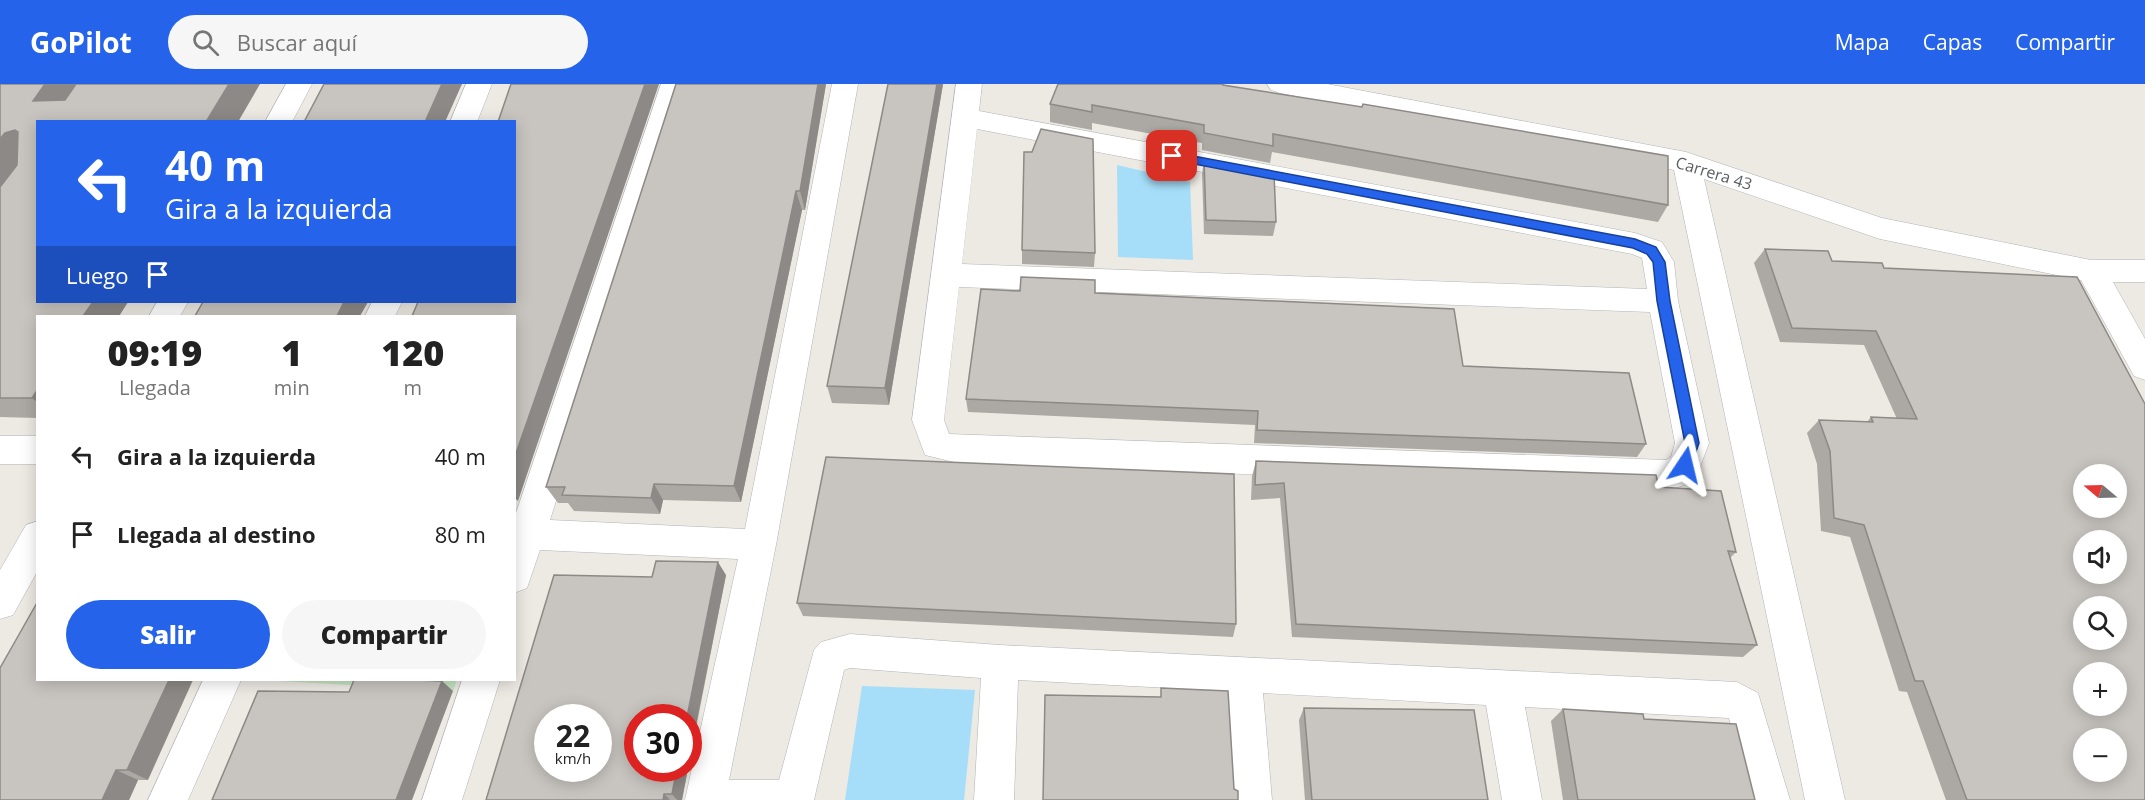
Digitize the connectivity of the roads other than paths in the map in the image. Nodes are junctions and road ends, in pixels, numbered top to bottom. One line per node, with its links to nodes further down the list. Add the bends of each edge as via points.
1 (299, 84): 8 (street)
2 (479, 84): 9 (street)
3 (674, 84): 18 (street)
4 (845, 84): 20 (street)
5 (969, 84): 7 (street)
6 (1280, 84): 10 (street, Carrera 43)
7 (963, 117): 13 (street); 14 (street, via 1635,244 1652,250 1659,262)
8 (279, 120)
9 (464, 120)
10 (1686, 162): 11 (street, Carrera 43, via 1880,228); 37 (street)
11 (2091, 271): 12 (street, Carrera 43); 15 (street)
12 (2145, 271)
13 (944, 274): 14 (street); 14 (street, via 928,420 937,445 998,452 1672,475 1685,465 1692,443)
14 (1664, 301)
15 (2145, 368)
16 (0, 450): 17 (street)
17 (36, 450)
18 (521, 535): 20 (street); 21 (street)
19 (36, 540): 22 (street)
20 (759, 545): 28 (street)
21 (516, 565)
22 (0, 603)
23 (1000, 662): 24 (street); 32 (street, via 850,651 834,654 827,662); 33 (street)
24 (1243, 673): 27 (street); 34 (street)
25 (222, 681): 29 (street)
26 (481, 681): 30 (street)
27 (1502, 686): 35 (street); 36 (street, via 1737,700 1745,706)
28 (705, 799): 31 (street)
29 (168, 800)
30 (442, 800)
31 (788, 800)
32 (794, 800)
33 (994, 800)
34 (1252, 800)
35 (1522, 800)
36 (1770, 800)
37 (1825, 800)

